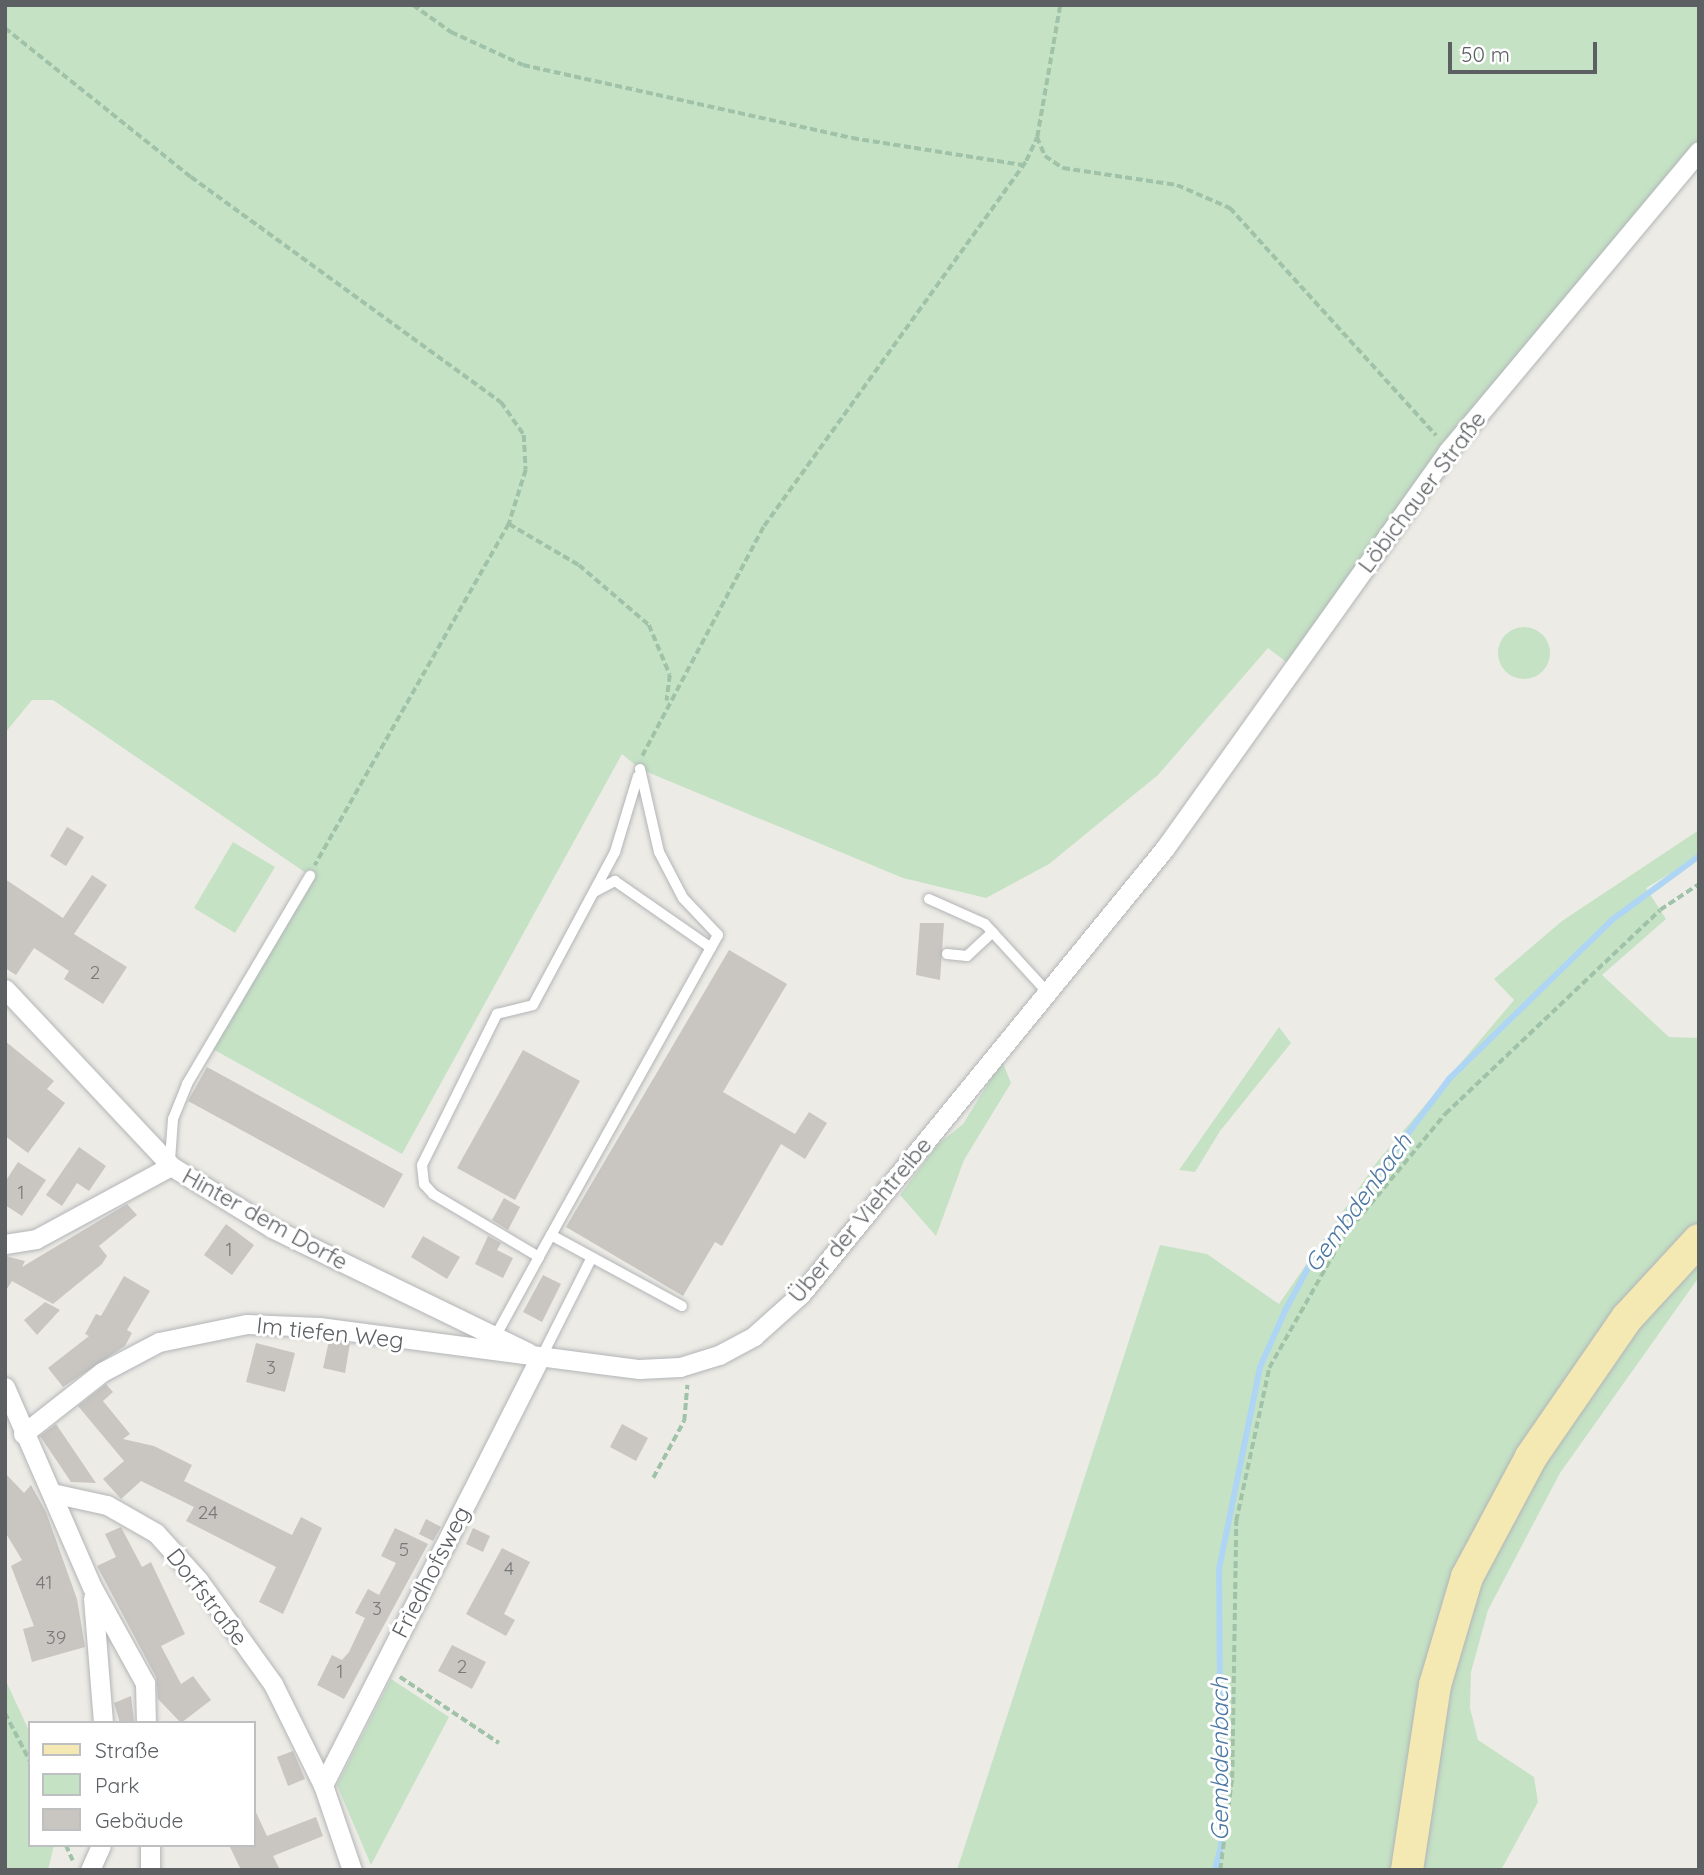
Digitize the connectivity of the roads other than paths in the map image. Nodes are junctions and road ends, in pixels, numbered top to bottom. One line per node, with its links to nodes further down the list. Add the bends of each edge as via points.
1 (1699, 151): 2 (street, Löbichauer Straße, via 1448,451)
2 (1165, 848): 10 (street, Über der Viehtreibe)
3 (310, 876): 11 (lane, via 187,1084 173,1119)
4 (594, 892): 7 (lane, via 615,881); 7 (lane, via 628,819 640,769 659,852 683,898 718,935); 15 (lane, via 533,1005 497,1014 422,1165 424,1184 433,1194)
5 (929, 899): 6 (lane)
6 (993, 932): 8 (lane, via 967,956); 10 (lane)
7 (711, 947): 12 (lane)
8 (947, 954)
9 (5, 989): 11 (street, Hinter dem Dorfe)
10 (1048, 993): 19 (street, Über der Viehtreibe, via 801,1294 754,1336 680,1367 639,1369)
11 (171, 1166): 14 (street, via 36,1238); 18 (street, Hinter dem Dorfe, via 272,1228)
12 (551, 1235): 15 (lane); 16 (lane)
13 (1699, 1240): 32 (main road, via 1627,1318 1531,1457 1467,1577 1435,1685)
14 (5, 1244)
15 (539, 1256): 18 (lane)
16 (590, 1261): 17 (lane); 19 (lane)
17 (682, 1306)
18 (495, 1336): 19 (street, Hinter dem Dorfe)
19 (540, 1358): 21 (street, Im tiefen Weg, via 320,1327 247,1324 159,1342 102,1372); 26 (street, Friedhofsweg)
20 (5, 1387): 21 (street)
21 (23, 1434): 22 (street)
22 (52, 1493): 23 (street); 26 (street, Dorfstraße, via 107,1505 156,1533 199,1581 273,1684)
23 (92, 1587): 24 (street); 25 (street, via 145,1683)
24 (103, 1721)
25 (146, 1721)
26 (323, 1785): 31 (street, Dorfstraße)
27 (100, 1847): 29 (street)
28 (150, 1847): 30 (street)
29 (90, 1870)
30 (150, 1870)
31 (352, 1870)
32 (1407, 1870)

